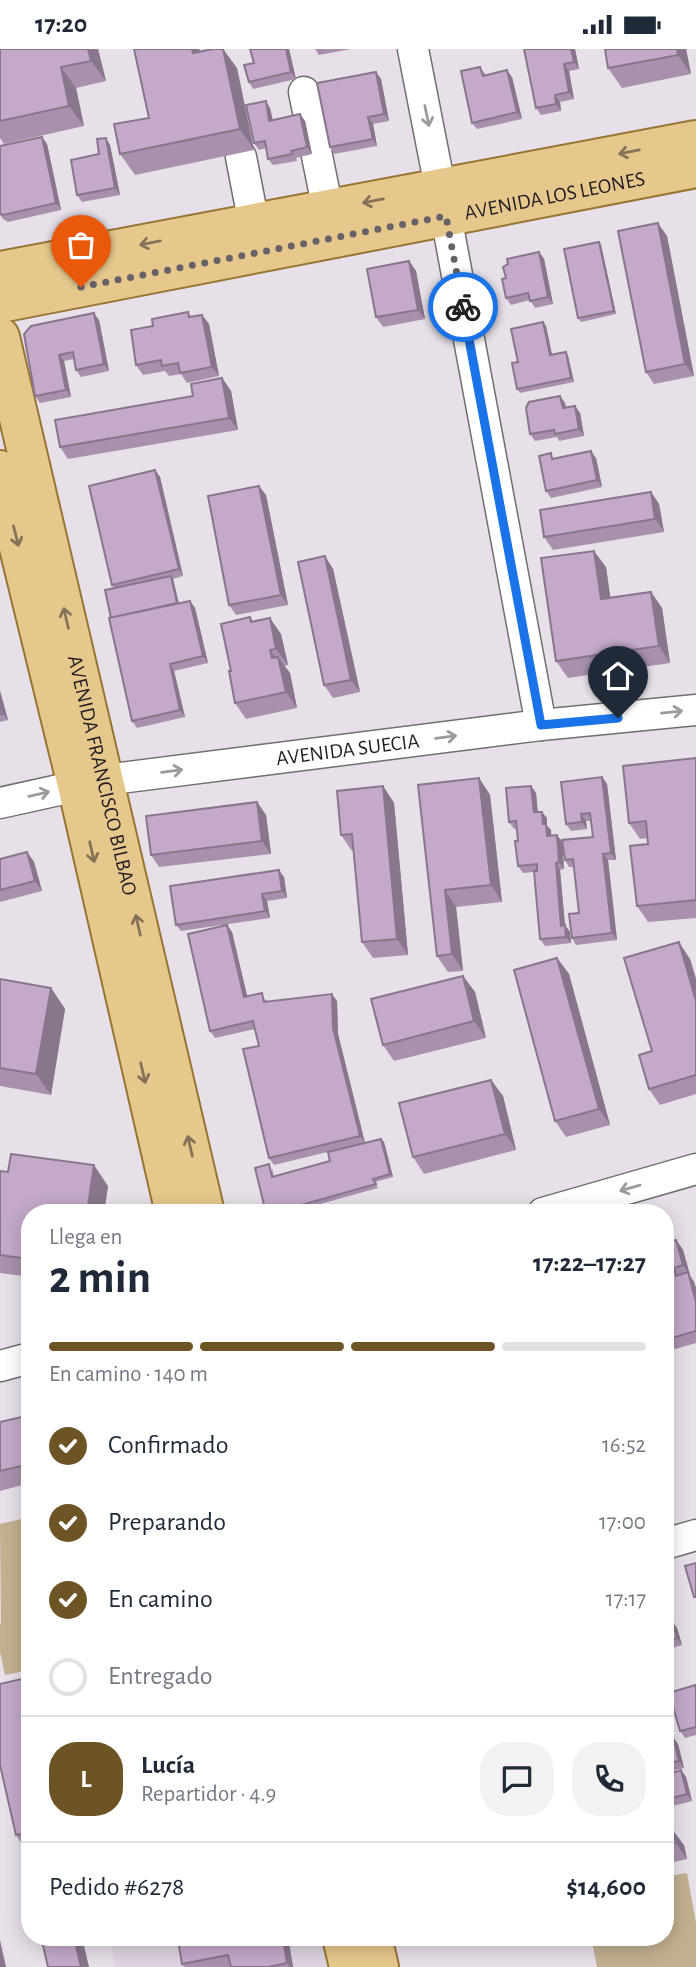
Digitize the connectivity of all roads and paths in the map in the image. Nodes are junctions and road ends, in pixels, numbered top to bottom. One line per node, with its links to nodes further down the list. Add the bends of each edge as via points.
1 (413, 49): 6 (street, one-way to 6)
2 (304, 92): 7 (street)
3 (696, 139): 6 (main road, AVENIDA LOS LEONES, one-way to 6)
4 (241, 157): 8 (street)
5 (696, 168): 6 (main road, AVENIDA LOS LEONES)
6 (443, 202): 7 (main road, AVENIDA LOS LEONES, one-way to 7); 10 (main road, AVENIDA LOS LEONES); 14 (street)
7 (328, 210): 8 (main road, AVENIDA LOS LEONES)
8 (254, 224): 9 (main road, AVENIDA LOS LEONES, one-way to 9)
9 (0, 271)
10 (0, 303)
11 (0, 337): 15 (main road, AVENIDA FRANCISCO BILBAO, one-way to 11)
12 (0, 470): 15 (main road, AVENIDA FRANCISCO BILBAO, one-way to 15)
13 (696, 710): 14 (street, AVENIDA SUECIA, one-way to 13)
14 (541, 725): 15 (street, AVENIDA SUECIA, one-way to 14)
15 (90, 783): 16 (street, AVENIDA SUECIA, one-way to 15); 18 (main road, AVENIDA FRANCISCO BILBAO, one-way to 18); 19 (main road, AVENIDA FRANCISCO BILBAO, one-way to 15)
16 (0, 803)
17 (696, 1169): 20 (street, one-way to 20)
18 (173, 1204)
19 (203, 1204)
20 (574, 1204)
21 (21, 1360): 22 (street)
22 (0, 1366)
23 (696, 1535): 24 (street)
24 (674, 1541)
25 (344, 1946): 27 (main road)
26 (374, 1946): 28 (main road)
27 (349, 1967)
28 (379, 1967)

